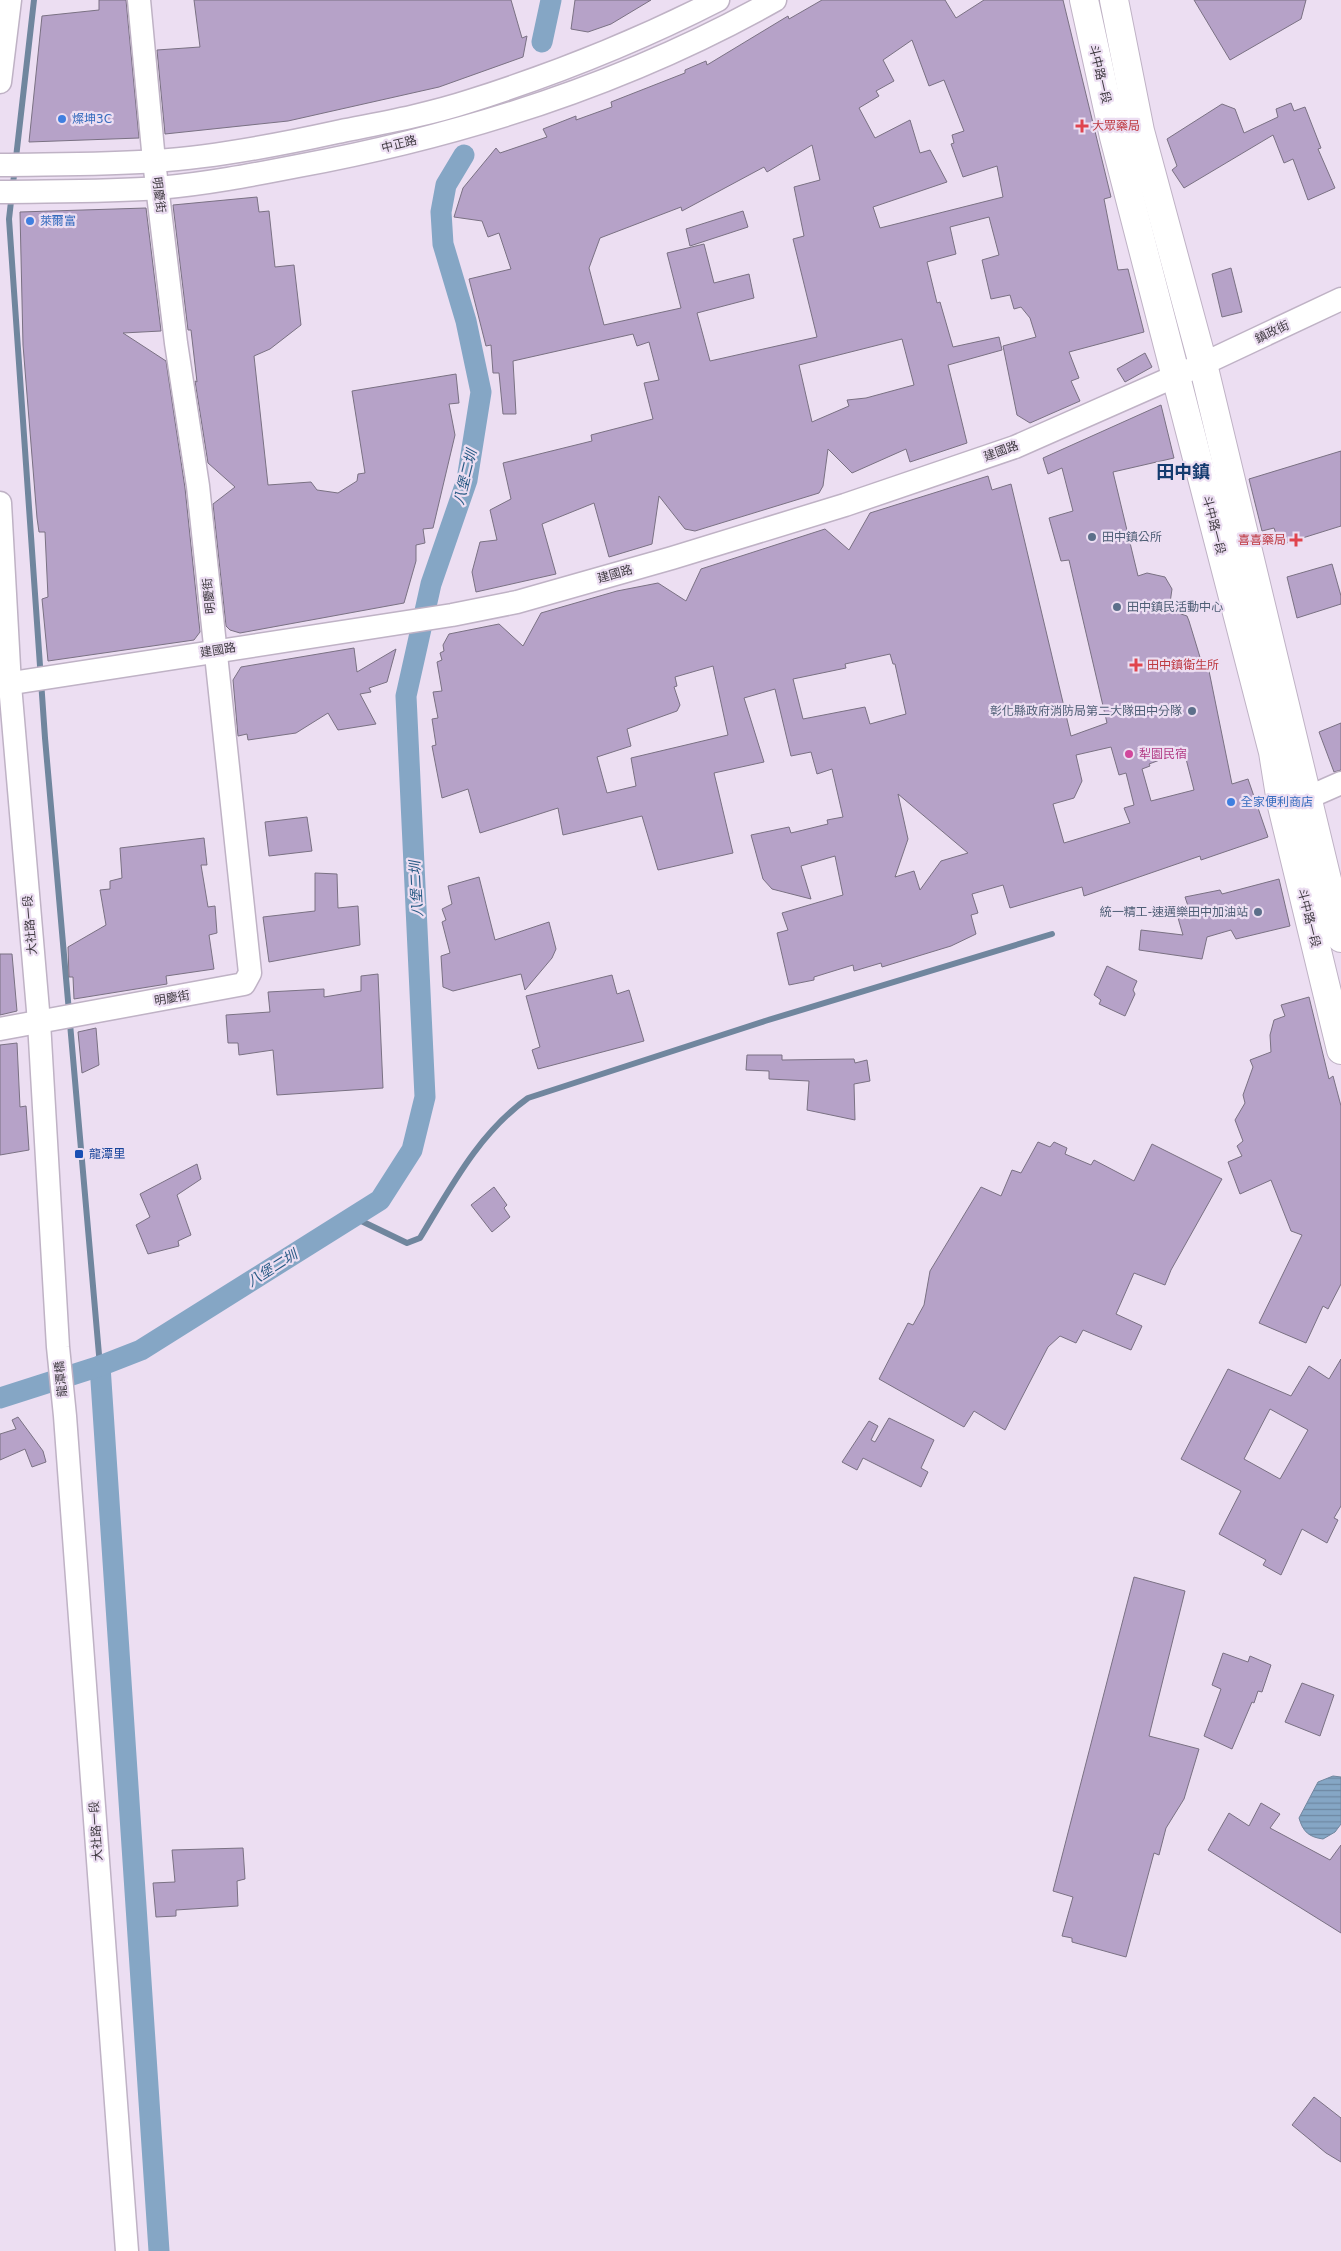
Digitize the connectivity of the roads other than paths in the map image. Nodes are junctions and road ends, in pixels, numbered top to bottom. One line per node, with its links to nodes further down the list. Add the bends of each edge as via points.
1 (10, 0): 7 (street)
2 (139, 0): 10 (street, 明慶街)
3 (718, 0): 8 (street, 中正路, via 663,28)
4 (774, 0): 9 (street, 中正路, via 718,32 659,58 598,84)
5 (1084, 0): 16 (main road, 斗中路一段, via 1114,137)
6 (1114, 0): 15 (main road, 斗中路一段, via 1140,131)
7 (0, 82)
8 (499, 91): 9 (street); 10 (street, 中正路, via 468,102 301,140)
9 (506, 115): 12 (street, 中正路, via 357,155)
10 (154, 161): 11 (street, 中正路); 12 (street, 明慶街)
11 (0, 165)
12 (158, 188): 13 (street, 中正路); 18 (street, 明慶街, via 176,343 198,486)
13 (0, 192)
14 (1341, 299): 15 (street, 鎮政街)
15 (1203, 364): 16 (street, 建國路); 21 (main road, 斗中路一段)
16 (1176, 375): 18 (street, 建國路, via 1015,447 845,505 644,566 517,602 452,615); 21 (main road, 斗中路一段, via 1273,752)
17 (0, 503): 19 (street, 大社路一段)
18 (214, 651): 19 (street, 建國路); 23 (street, 明慶街, via 250,973 244,984)
19 (5, 685): 23 (street, 大社路一段)
20 (1341, 783): 21 (street)
21 (1294, 800): 22 (main road, 斗中路一段)
22 (1332, 936): 25 (main road, 斗中路一段)
23 (38, 1022): 24 (street); 26 (street, 大社路一段)
24 (0, 1029)
25 (1341, 1050)
26 (58, 1348): 27 (street, 龍潭橋)
27 (65, 1410): 28 (street, 大社路一段)
28 (127, 2251)

